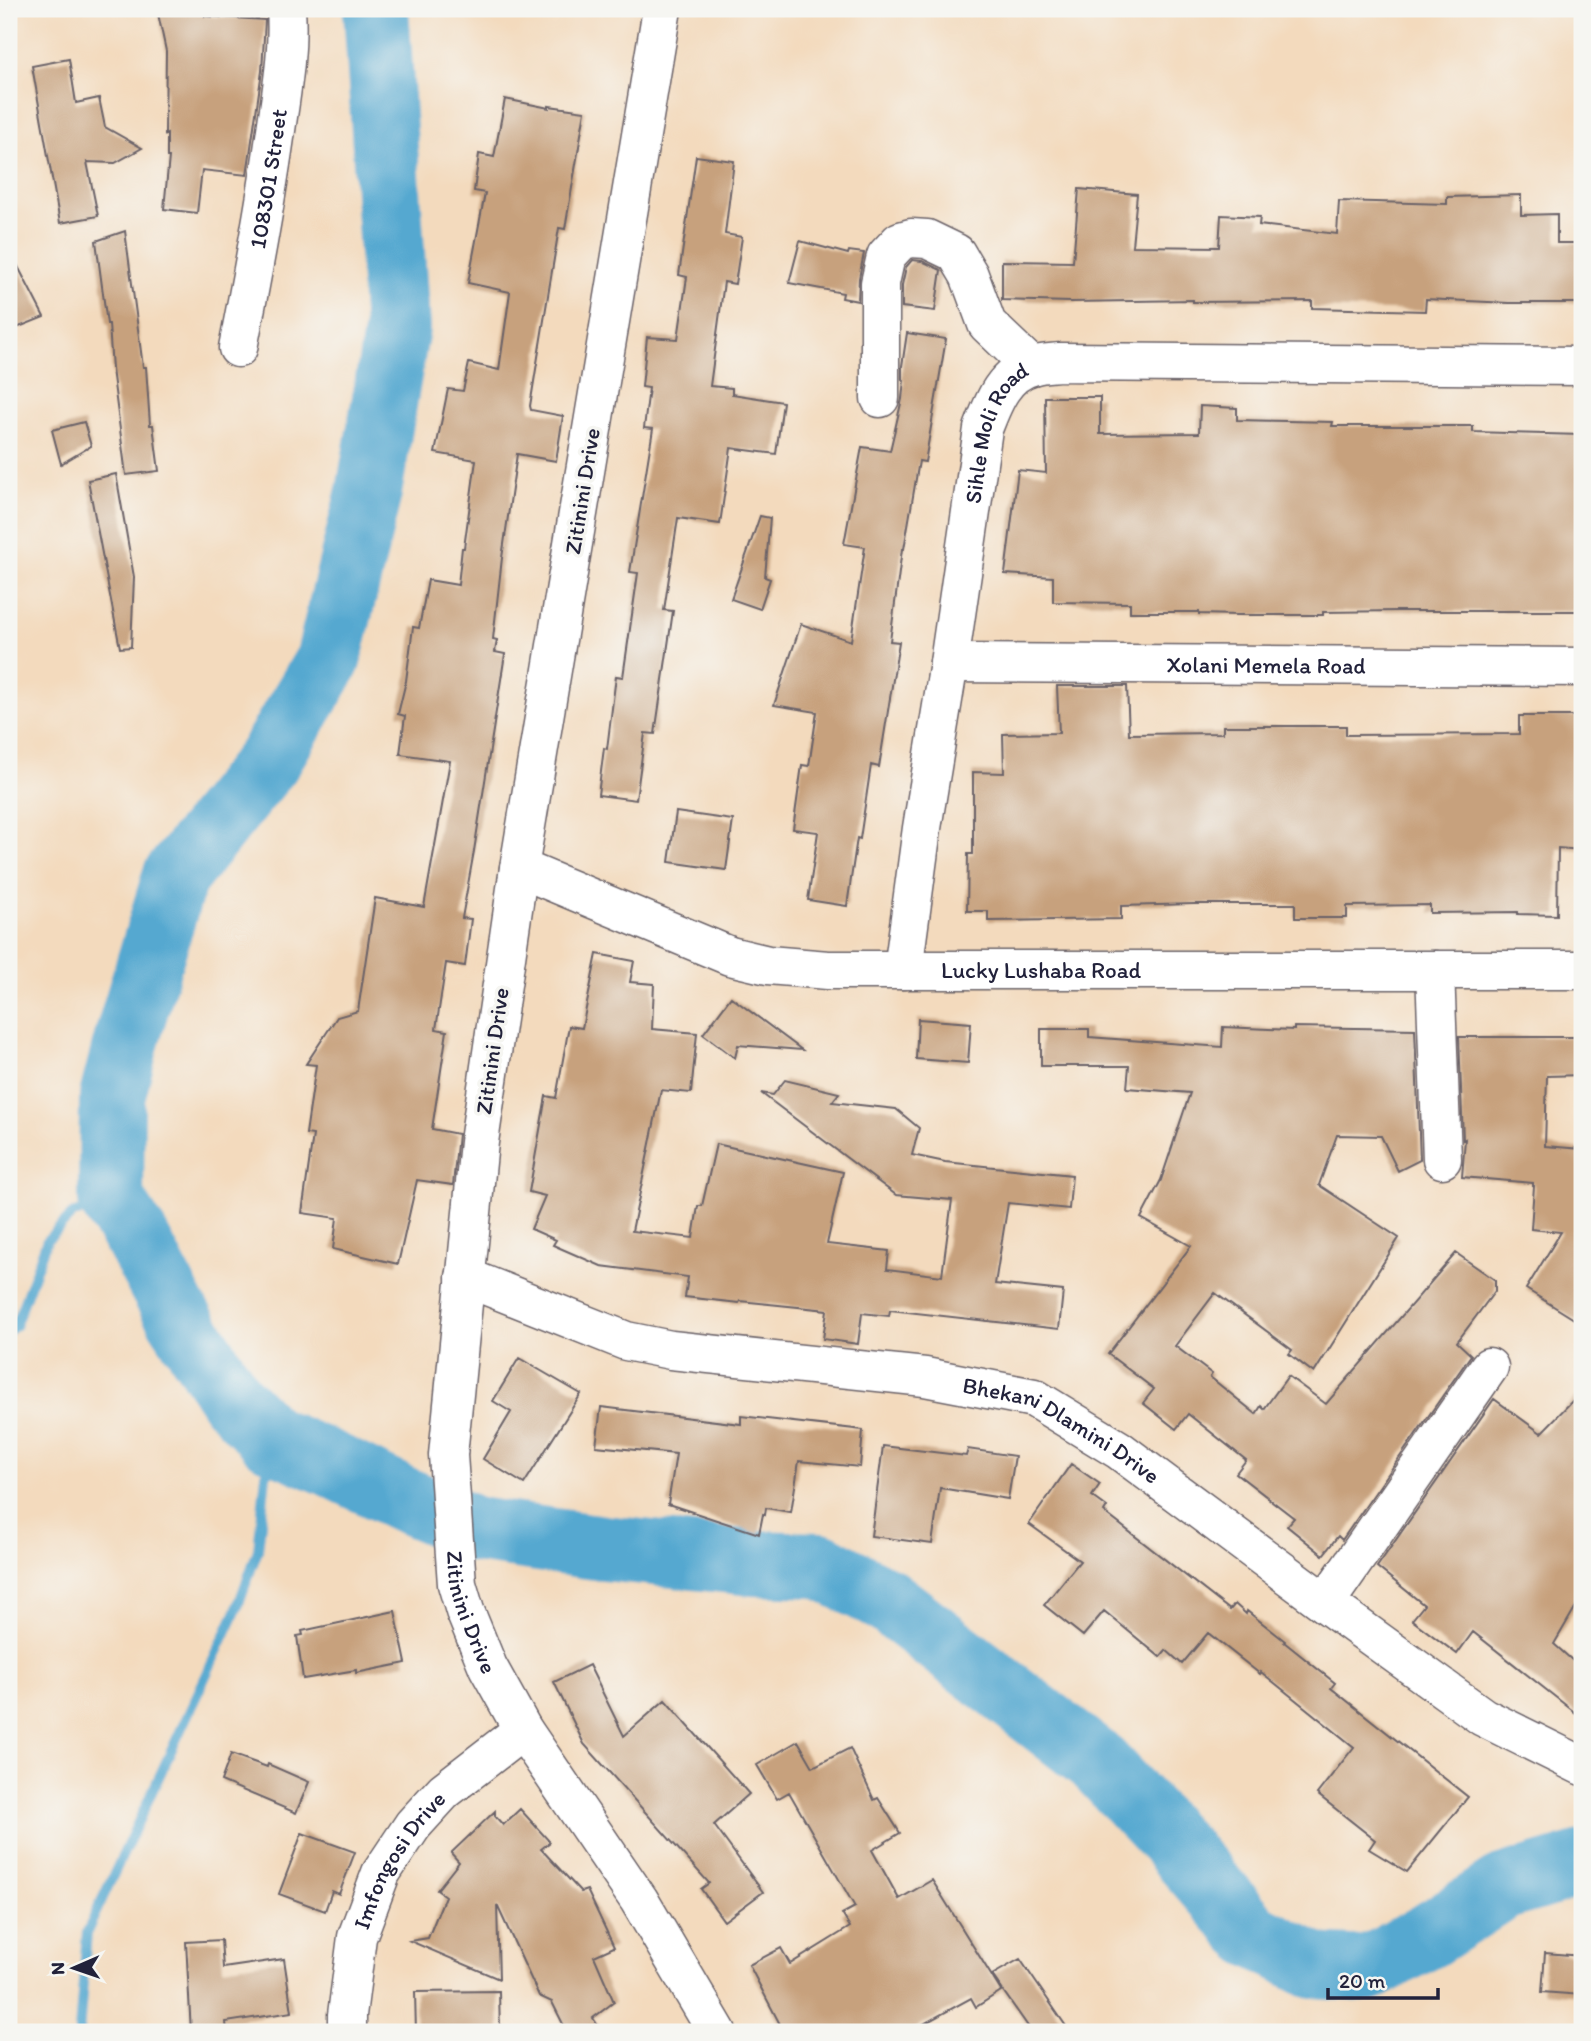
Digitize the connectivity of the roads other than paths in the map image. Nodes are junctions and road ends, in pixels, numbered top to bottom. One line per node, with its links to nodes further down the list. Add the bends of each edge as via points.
1 (286, 9): 3 (street, 108301 Street, via 282,92)
2 (662, 9): 9 (street, Zitinini Drive)
3 (238, 348)
4 (1031, 366): 5 (street, Sihle Moli Road, via 1060,362); 6 (street, via 987,324 956,253 911,237 886,256 880,283); 7 (street, Sihle Moli Road, via 1012,376 995,397 983,429)
5 (1582, 366)
6 (880, 398)
7 (949, 663): 8 (street, Xolani Memela Road); 10 (street, Sihle Moli Road)
8 (1582, 667)
9 (519, 868): 10 (street, Lucky Lushaba Road, via 730,956 768,965 828,970); 14 (street, Zitinini Drive, via 479,1142)
10 (903, 970): 11 (street, Lucky Lushaba Road)
11 (1435, 970): 12 (street, Lucky Lushaba Road); 13 (street)
12 (1582, 970)
13 (1442, 1159)
14 (465, 1277): 16 (street, Bhekani Dlamini Drive, via 626,1340 671,1350 925,1377 1034,1398 1119,1450); 17 (street, Zitinini Drive, via 448,1455 457,1584 488,1667)
15 (1489, 1367): 16 (street)
16 (1325, 1603): 18 (street, Bhekani Dlamini Drive, via 1483,1717)
17 (523, 1730): 19 (street, Imfongosi Drive, via 444,1791 412,1825 381,1872 357,1937); 20 (street, Zitinini Drive, via 639,1900)
18 (1582, 1766)
19 (347, 2032)
20 (717, 2032)

